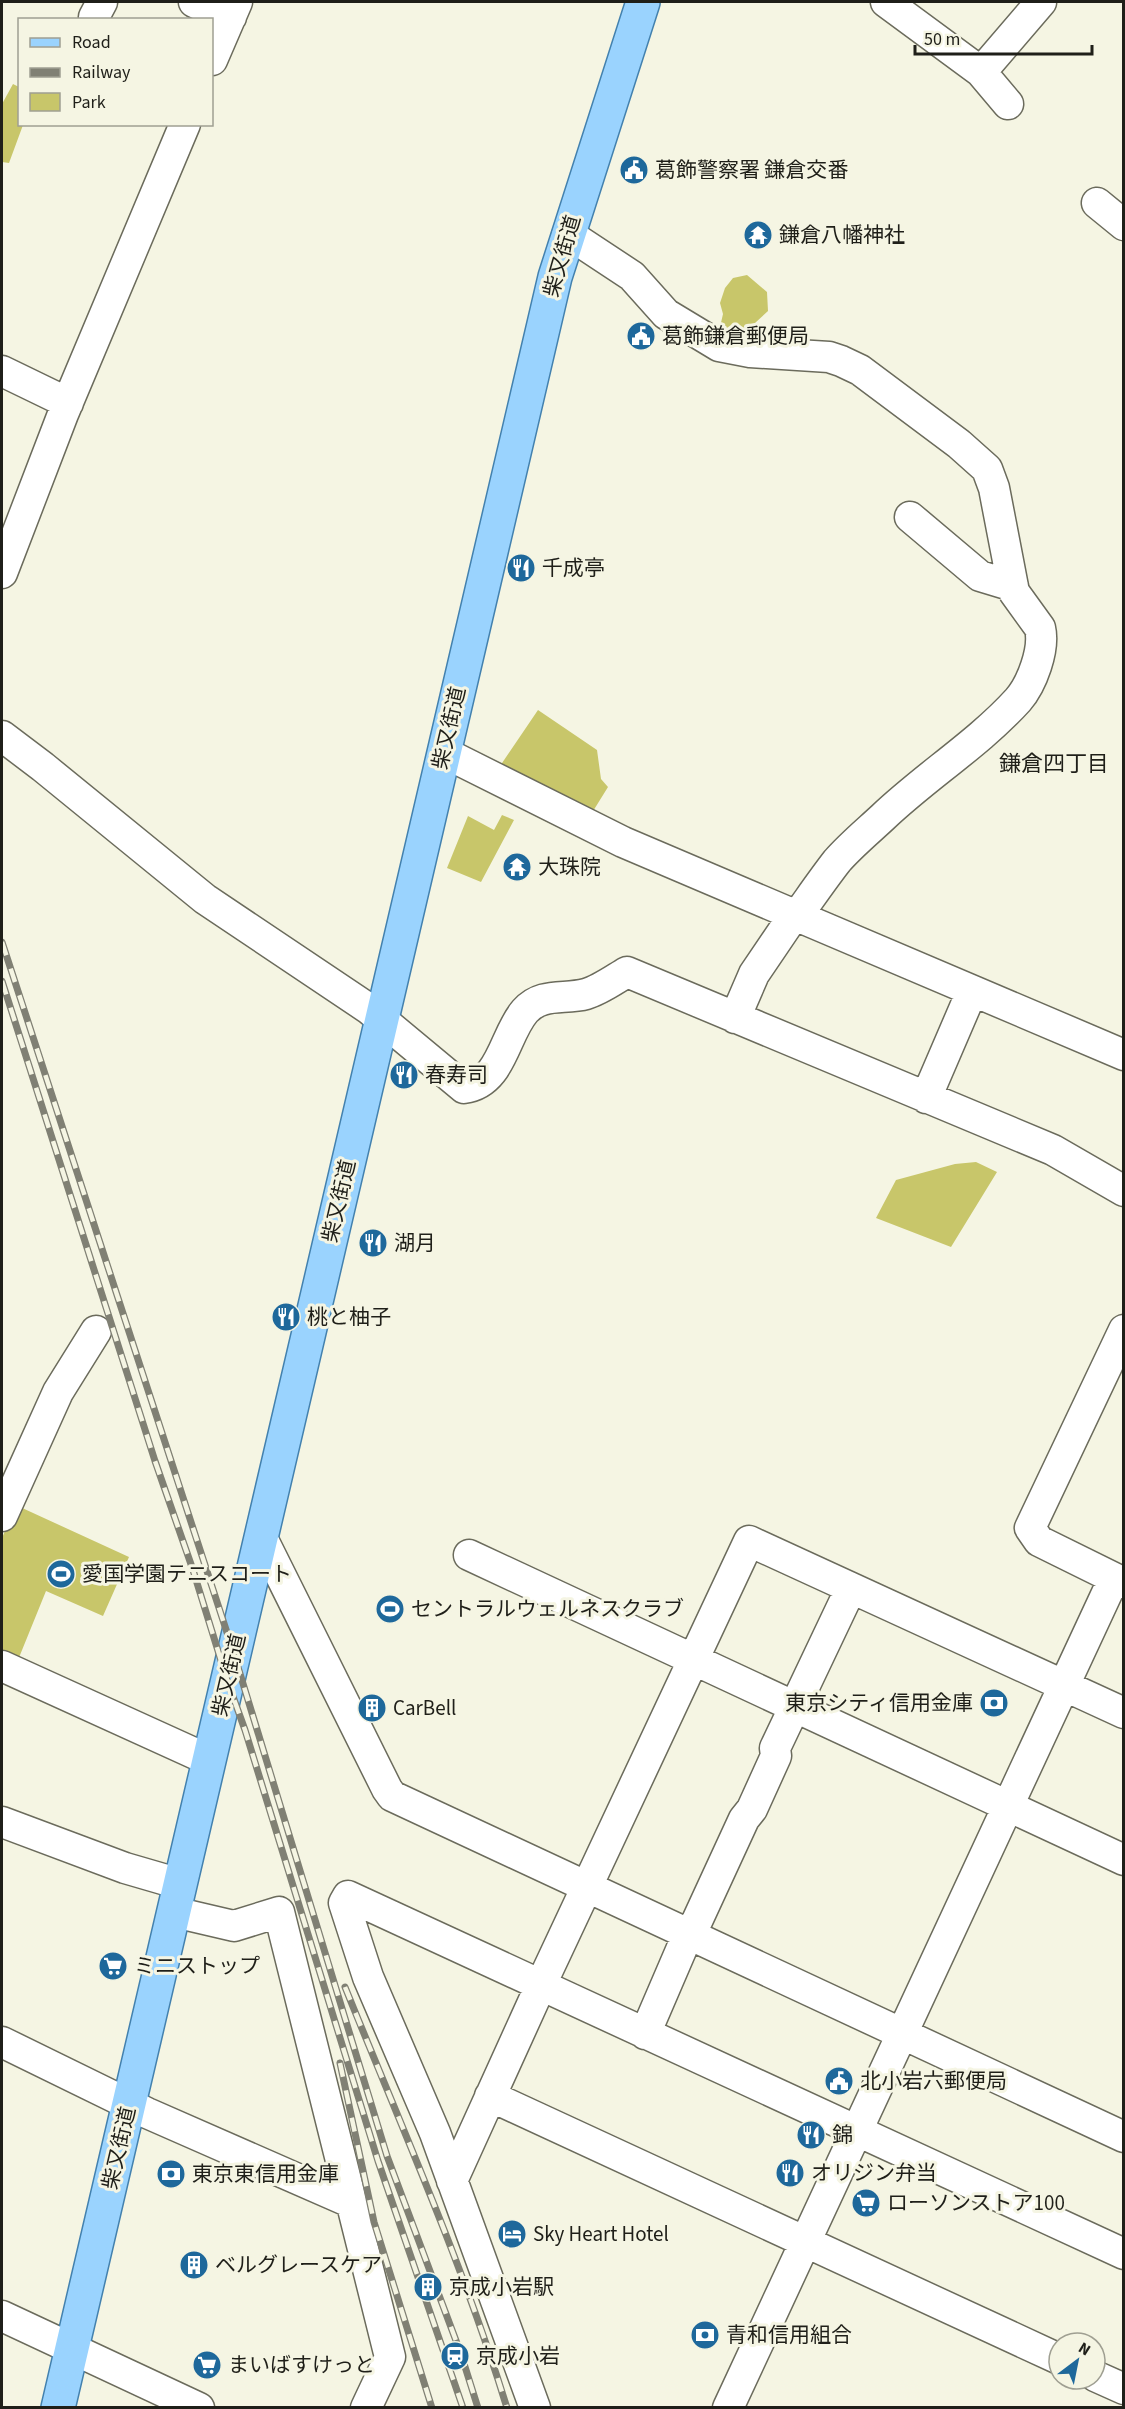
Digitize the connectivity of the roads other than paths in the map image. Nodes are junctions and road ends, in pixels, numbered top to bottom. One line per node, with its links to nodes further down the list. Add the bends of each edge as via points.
1 (102, 2): 7 (street)
2 (194, 2): 6 (street, via 214,12)
3 (643, 2): 14 (main road, 柴又街道)
4 (886, 2): 9 (street)
5 (1041, 2): 9 (street)
6 (234, 9): 8 (street)
7 (94, 18)
8 (213, 58)
9 (981, 72): 10 (street)
10 (1008, 104)
11 (183, 126): 16 (street)
12 (1097, 203): 13 (street)
13 (1124, 225)
14 (567, 236): 19 (street, via 632,276 666,314 719,346 841,361 884,386 959,444 987,469); 21 (main road, 柴又街道)
15 (2, 371): 16 (street)
16 (68, 403): 18 (street)
17 (910, 517): 19 (street, via 980,576)
18 (2, 573)
19 (1013, 586): 22 (street, via 1042,635 1041,651 1019,699 885,814 838,860)
20 (2, 736): 25 (street, via 205,899)
21 (443, 756): 22 (street, via 457,759 623,842); 25 (main road, 柴又街道)
22 (795, 915): 23 (street); 24 (street, via 754,974)
23 (972, 991): 26 (street); 27 (street)
24 (735, 1018): 25 (street, via 627,972 587,994 538,999 524,1011 486,1079 475,1087 464,1088); 27 (street)
25 (382, 1020): 32 (main road, 柴又街道)
26 (1124, 1055)
27 (926, 1098): 28 (street, via 1053,1150)
28 (1124, 1191)
29 (96, 1330): 31 (street, via 58,1392)
30 (1124, 1330): 34 (street, via 1030,1528 1039,1541)
31 (2, 1516)
32 (262, 1538): 41 (main road, 柴又街道); 45 (street, via 392,1796)
33 (469, 1555): 36 (street)
34 (1120, 1576): 38 (street)
35 (851, 1588): 36 (street, via 749,1540); 38 (street); 39 (street)
36 (692, 1659): 39 (street); 45 (street)
37 (2, 1666): 41 (street)
38 (1064, 1686): 40 (street); 42 (street)
39 (795, 1707): 42 (street); 47 (street, via 752,1809)
40 (1124, 1713)
41 (209, 1760): 46 (main road, 柴又街道)
42 (1007, 1805): 44 (street); 50 (street)
43 (2, 1822): 46 (street, via 125,1869)
44 (1124, 1860)
45 (586, 1887): 47 (street); 48 (street)
46 (177, 1898): 53 (main road, 柴又街道); 57 (street, via 234,1926 279,1912)
47 (688, 1934): 49 (street); 50 (street)
48 (540, 1985): 49 (street); 52 (street); 56 (street, via 348,1896 344,1903 368,1977)
49 (645, 2034): 54 (street)
50 (901, 2034): 54 (street); 55 (street)
51 (2, 2042): 53 (street)
52 (490, 2096): 56 (street); 58 (street)
53 (129, 2104): 57 (street); 61 (main road, 柴又街道)
54 (856, 2132): 58 (street); 59 (street)
55 (1124, 2137)
56 (452, 2181): 66 (street)
57 (350, 2202): 65 (street, via 390,2357)
58 (805, 2241): 62 (street); 67 (street)
59 (1124, 2254)
60 (2, 2316): 61 (street)
61 (72, 2349): 63 (main road, 柴又街道); 64 (street)
62 (1047, 2353)
63 (58, 2408)
64 (199, 2408)
65 (366, 2408)
66 (535, 2408)
67 (728, 2408)

